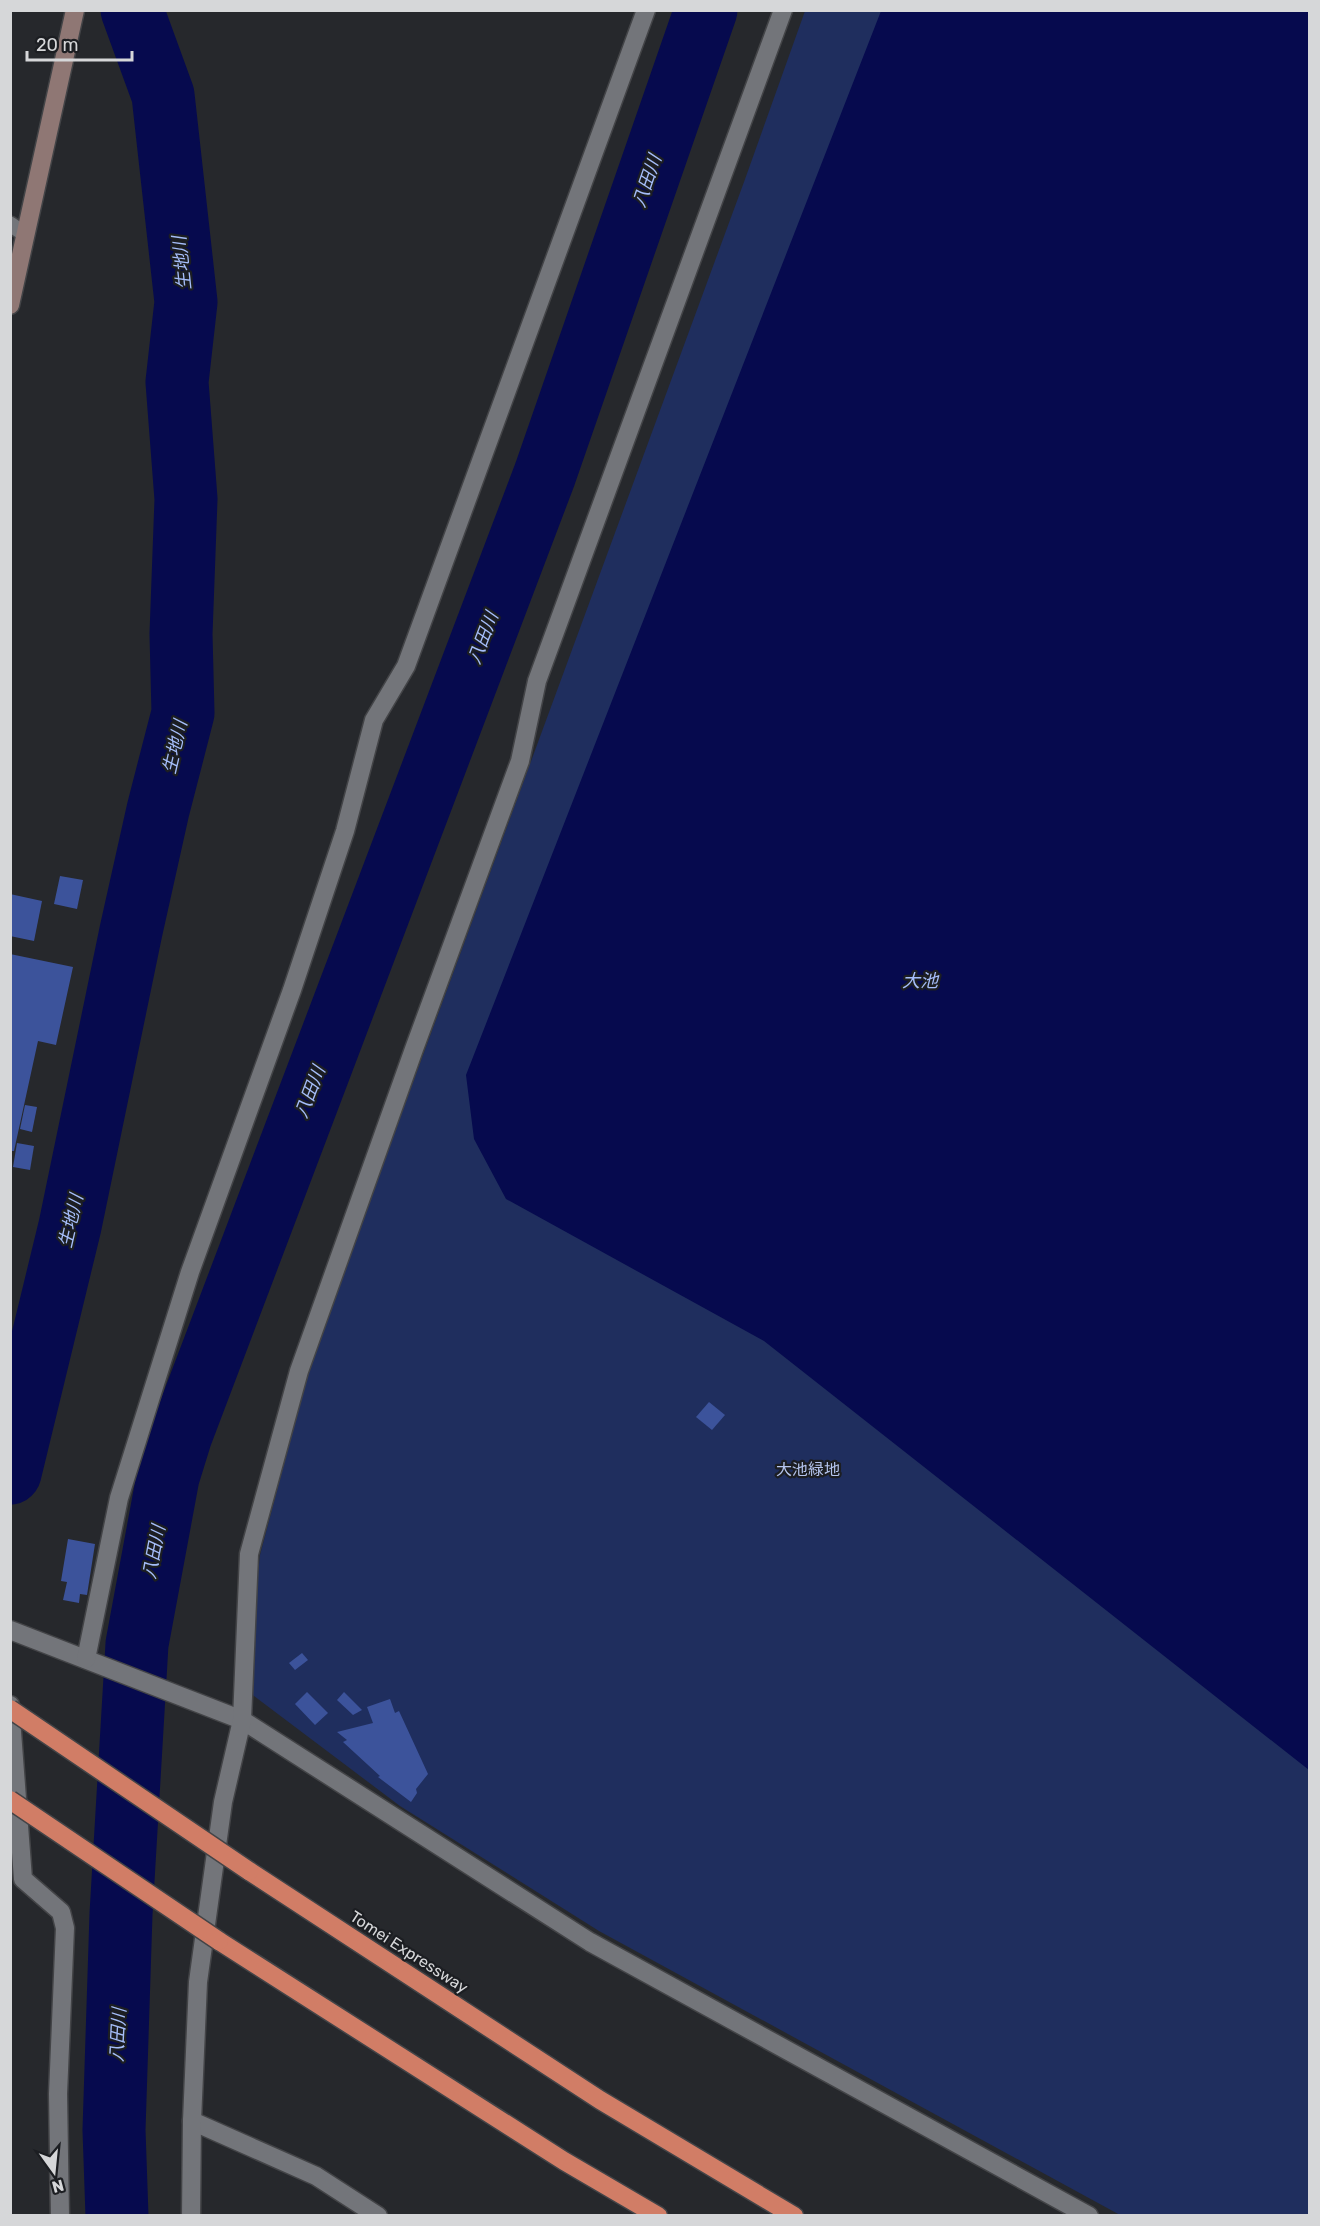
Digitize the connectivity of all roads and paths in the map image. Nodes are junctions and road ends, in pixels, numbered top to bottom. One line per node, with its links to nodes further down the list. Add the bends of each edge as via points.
1 (75, 10): 5 (main road)
2 (646, 10): 8 (street, via 406,666 374,720 345,831 190,1272 123,1487)
3 (783, 10): 10 (street, via 537,681 520,761 299,1371 249,1554)
4 (10, 224): 5 (lane)
5 (26, 236): 6 (main road)
6 (10, 304)
7 (12, 1636): 8 (street)
8 (86, 1659): 10 (street)
9 (10, 1707): 13 (street, via 24,1879 61,1912 65,1928 58,2094); 17 (highway, Tomei Expressway, bridge, via 249,1871 600,2100)
10 (242, 1720): 12 (street, via 223,1802 198,1982); 18 (street, via 590,1942)
11 (10, 1800): 16 (highway, bridge, via 219,1941)
12 (192, 2121): 14 (street); 15 (street, via 316,2176)
13 (60, 2216)
14 (191, 2216)
15 (378, 2216)
16 (658, 2216)
17 (794, 2216)
18 (1089, 2216)

